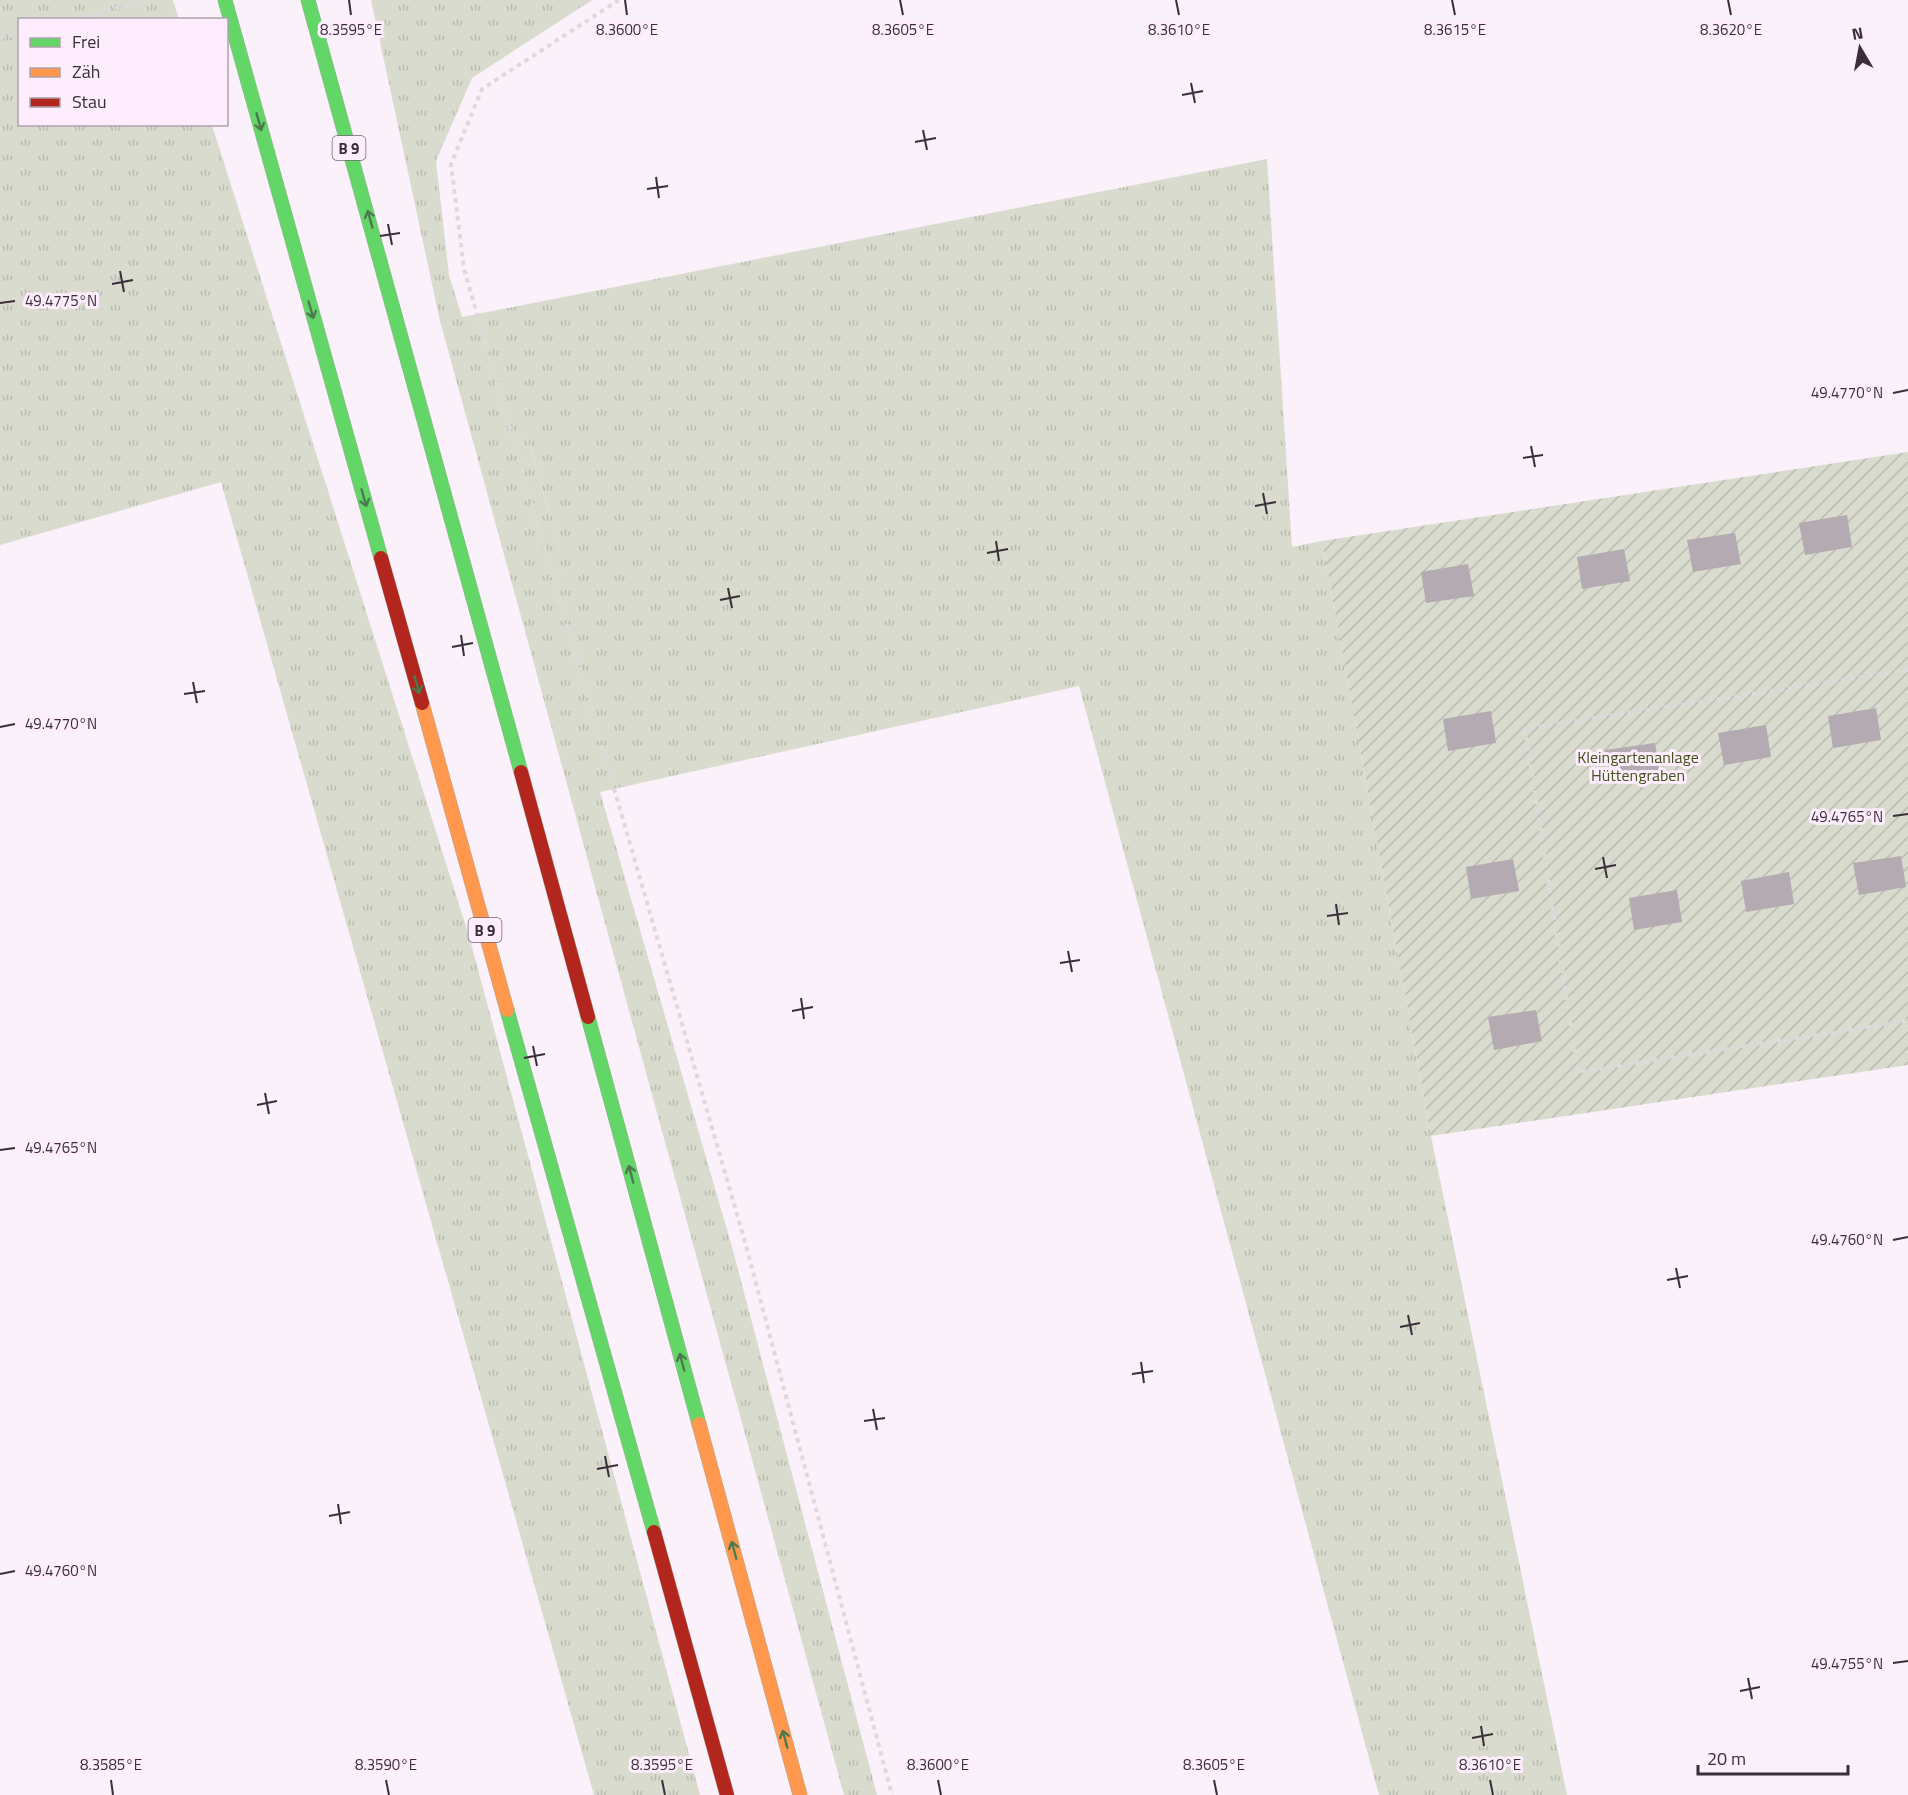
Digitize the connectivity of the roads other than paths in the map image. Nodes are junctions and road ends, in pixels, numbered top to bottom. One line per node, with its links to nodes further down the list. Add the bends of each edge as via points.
1 (225, 0): 3 (highway, B 9, one-way to 3)
2 (308, 0): 4 (highway, B 9, one-way to 2)
3 (727, 1795)
4 (800, 1795)

